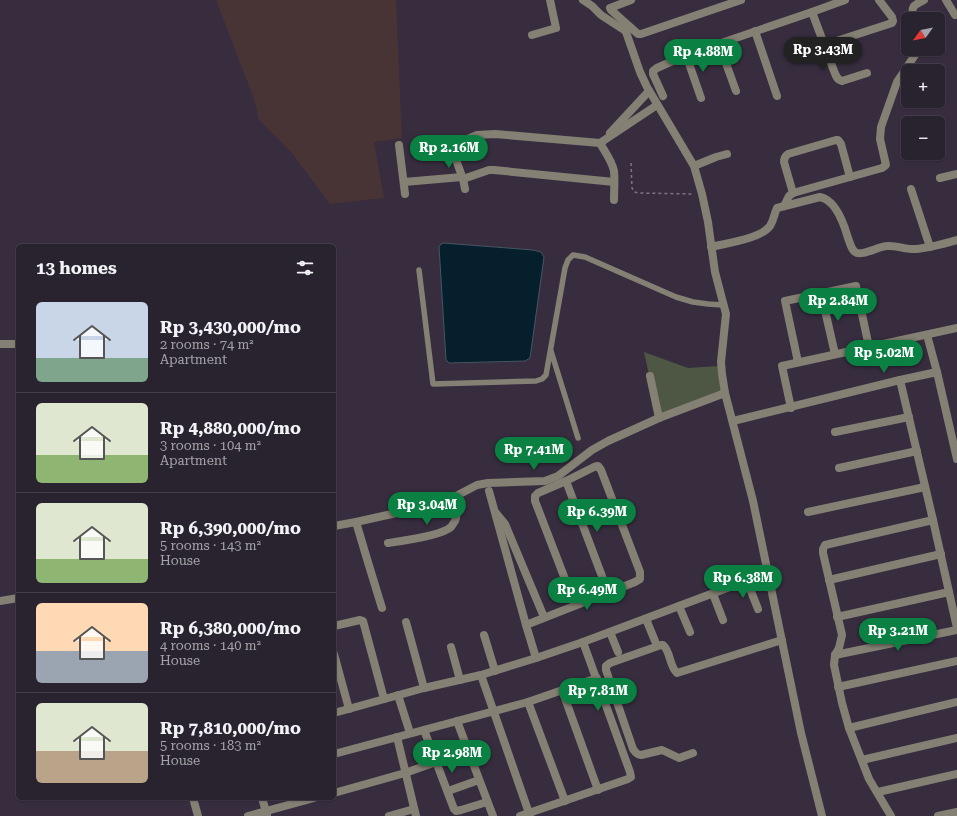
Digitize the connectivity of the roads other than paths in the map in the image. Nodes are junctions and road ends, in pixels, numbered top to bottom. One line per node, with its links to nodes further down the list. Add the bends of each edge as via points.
1 (550, 0): 13 (street, via 556,28)
2 (583, 0): 19 (street, via 626,32)
3 (631, 0): 4 (street, via 610,8 638,34)
4 (741, 0)
5 (879, 0): 15 (street, via 892,17 892,22)
6 (924, 0): 10 (street, via 912,8)
7 (946, 0): 11 (street)
8 (840, 1): 9 (street)
9 (812, 12): 12 (street); 15 (street)
10 (912, 12)
11 (955, 15)
12 (755, 31): 14 (street); 22 (street)
13 (532, 35)
14 (719, 44): 16 (street); 20 (street)
15 (824, 45): 18 (street, via 839,80)
16 (686, 55): 21 (street, via 654,71); 23 (street)
17 (914, 56): 30 (street, via 897,82 881,127 880,139 886,165)
18 (867, 73)
19 (649, 91): 24 (street); 25 (street)
20 (736, 91)
21 (663, 96)
22 (777, 96)
23 (701, 98)
24 (657, 105): 25 (street); 28 (street)
25 (600, 143): 31 (street, via 495,134 477,135 451,146); 34 (street, via 614,170)
26 (399, 145): 33 (street)
27 (727, 154): 28 (street)
28 (694, 166): 42 (street)
29 (957, 175): 32 (street)
30 (850, 177): 37 (street); 37 (street, via 841,144 836,140 784,158)
31 (463, 178): 33 (street); 34 (street, via 494,170); 35 (street)
32 (940, 178)
33 (404, 182): 38 (street)
34 (614, 182): 39 (street)
35 (465, 189)
36 (912, 189): 43 (street)
37 (793, 193): 40 (street)
38 (405, 194)
39 (614, 200)
40 (784, 206): 42 (street, via 777,208 774,220 768,228 757,235); 43 (street, via 820,197 828,199 840,217 851,247 858,253 887,246 904,249)
41 (957, 240): 43 (street)
42 (712, 247): 46 (street)
43 (930, 247)
44 (420, 270): 52 (lane, via 433,384 536,381 546,375)
45 (822, 293): 51 (street, via 856,286); 53 (street); 54 (street, via 785,301)
46 (723, 305): 52 (lane, via 693,302 676,297 573,255 565,268); 58 (street, via 726,319 721,362)
47 (957, 328): 48 (street)
48 (927, 335): 51 (street); 55 (street)
49 (0, 344): 50 (street)
50 (16, 344)
51 (869, 347): 53 (street)
52 (551, 349): 64 (lane)
53 (835, 354): 54 (street)
54 (798, 362): 59 (street, via 782,366)
55 (937, 372): 57 (street); 65 (street)
56 (650, 376): 61 (street)
57 (900, 380): 59 (street); 60 (street)
58 (725, 393): 61 (street); 62 (street)
59 (791, 408): 62 (street)
60 (909, 417): 63 (street); 66 (street)
61 (659, 418): 72 (street, via 592,450 558,476 545,480 477,485)
62 (733, 421): 80 (street, via 753,501)
63 (834, 432)
64 (578, 438)
65 (956, 446): 67 (street)
66 (916, 451): 68 (street); 70 (street)
67 (957, 459)
68 (839, 468)
69 (566, 481): 83 (street); 83 (street, via 598,466 640,572 640,579); 88 (street, via 534,496)
70 (925, 487): 74 (street); 75 (street)
71 (489, 491): 73 (street)
72 (456, 496): 76 (street, via 423,507); 78 (street, via 456,520 452,526 427,536)
73 (494, 511): 92 (street, via 505,524); 97 (street)
74 (808, 512)
75 (933, 520): 79 (street); 81 (street, via 825,545 823,553)
76 (356, 522): 77 (street); 90 (street)
77 (336, 526)
78 (388, 543)
79 (941, 554): 81 (street); 84 (street)
80 (767, 574): 82 (street); 103 (street)
81 (829, 580): 93 (street)
82 (747, 581): 85 (street); 91 (street)
83 (608, 592): 88 (street)
84 (949, 592): 93 (street); 99 (street)
85 (713, 594): 89 (street); 95 (street)
86 (16, 598): 87 (street)
87 (0, 601)
88 (575, 605): 92 (street)
89 (679, 606): 94 (street); 101 (street)
90 (382, 608)
91 (758, 609)
92 (544, 617): 97 (street)
93 (838, 617): 108 (street, via 842,635)
94 (646, 619): 100 (street); 104 (street)
95 (723, 620)
96 (406, 622): 117 (street)
97 (526, 625): 109 (street)
98 (336, 626): 120 (street, via 363,621)
99 (957, 629): 108 (street)
100 (610, 632): 105 (street); 107 (street)
101 (690, 632)
102 (484, 634): 112 (street)
103 (782, 640): 133 (street, via 677,673 663,645 606,666 636,753 641,755 662,750 679,758); 157 (street, via 801,734)
104 (655, 641)
105 (583, 642): 109 (street); 114 (street)
106 (451, 647): 115 (street)
107 (618, 652)
108 (835, 655): 116 (street)
109 (536, 658): 112 (street)
110 (336, 661): 123 (street)
111 (957, 661): 116 (street)
112 (495, 671): 113 (street)
113 (481, 675): 115 (street); 125 (street)
114 (597, 678): 118 (street); 139 (street, via 631,777)
115 (460, 680): 117 (street)
116 (838, 687): 127 (street)
117 (424, 688): 119 (street)
118 (562, 690): 121 (street); 139 (street)
119 (398, 695): 120 (street); 129 (street)
120 (384, 699): 123 (street)
121 (528, 702): 125 (street); 146 (street)
122 (957, 702): 127 (street)
123 (349, 709): 124 (street)
124 (336, 712)
125 (494, 712): 126 (street); 151 (street)
126 (457, 721): 128 (street); 138 (street)
127 (849, 728): 134 (street)
128 (424, 730): 129 (street); 135 (street)
129 (410, 733): 130 (street)
130 (397, 737): 132 (street); 136 (street)
131 (957, 738): 134 (street)
132 (336, 753)
133 (693, 753)
134 (862, 760): 142 (street, via 869,779)
135 (436, 762): 136 (street); 140 (street)
136 (406, 773): 141 (street); 149 (street)
137 (957, 774): 142 (street)
138 (479, 780): 140 (street); 147 (street)
139 (598, 790): 146 (street)
140 (448, 791): 147 (street, via 456,811)
141 (336, 792)
142 (878, 792): 158 (street)
143 (194, 800): 152 (street)
144 (263, 800): 150 (street)
145 (308, 800): 150 (street)
146 (565, 801): 151 (street)
147 (487, 802): 155 (street)
148 (957, 812): 159 (street)
149 (415, 813): 154 (street)
150 (267, 814): 153 (street)
151 (530, 815): 156 (street)
152 (198, 816)
153 (248, 816)
154 (389, 816)
155 (493, 816)
156 (520, 816)
157 (822, 816)
158 (891, 816)
159 (938, 816)

